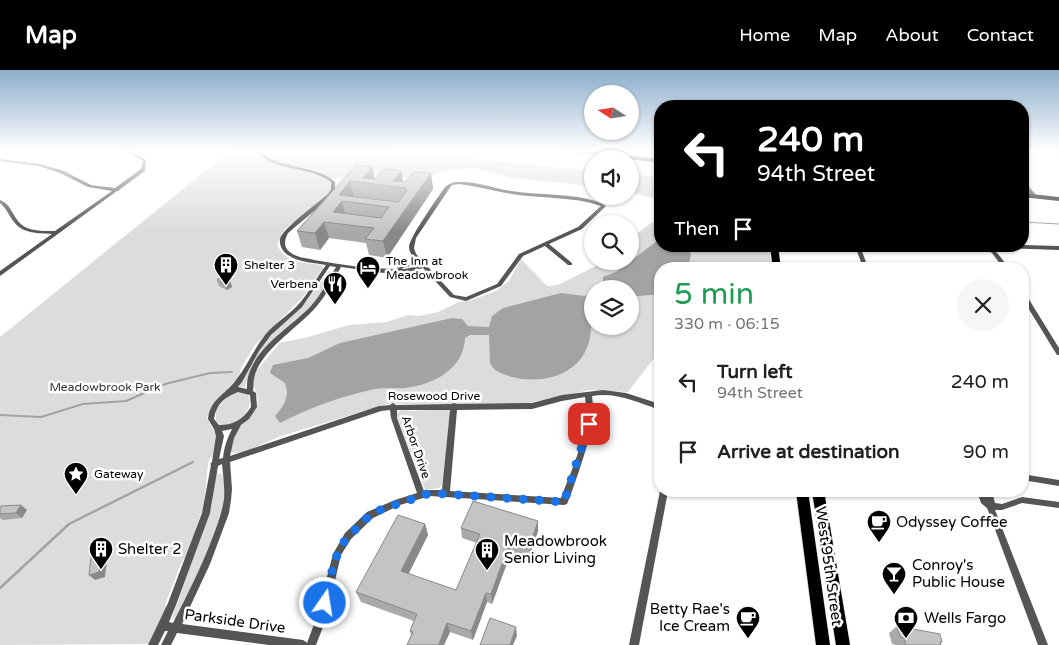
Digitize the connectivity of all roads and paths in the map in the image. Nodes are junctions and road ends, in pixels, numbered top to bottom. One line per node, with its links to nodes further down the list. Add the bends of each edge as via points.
1 (72, 177): 5 (street, via 90,186)
2 (133, 177): 5 (street)
3 (325, 177): 18 (street, via 333,182 330,195 289,229 282,242 292,256)
4 (1029, 189): 7 (street)
5 (117, 190): 10 (street)
6 (1029, 197): 7 (main road)
7 (1035, 197): 8 (main road)
8 (1059, 199)
9 (0, 201): 10 (street, via 23,227)
10 (57, 233): 21 (street)
11 (546, 244): 17 (street, via 521,256 499,285 466,299 452,296); 17 (street, via 580,228 604,206 482,185 451,184 412,241 412,252); 19 (street)
12 (1029, 247): 13 (street)
13 (1059, 248)
14 (992, 252): 16 (street)
15 (1002, 252): 16 (street)
16 (1002, 260)
17 (422, 263): 20 (street, via 410,270)
18 (329, 264): 20 (street); 24 (street, via 305,300 260,345)
19 (570, 264)
20 (340, 265): 25 (street, via 314,307 258,362 250,379)
21 (0, 274)
22 (1029, 304): 23 (street)
23 (1059, 353)
24 (232, 391): 25 (street); 31 (street, via 218,401 211,412)
25 (250, 391): 30 (street, via 255,397 254,407)
26 (588, 394): 27 (street, Rosewood Drive, via 626,394); 29 (street, Rosewood Drive, via 532,406); 36 (street, via 590,419 564,502)
27 (654, 405)
28 (393, 406): 29 (street, Rosewood Drive); 32 (street, Rosewood Drive, via 370,410); 37 (street, Arbor Drive, via 394,418)
29 (454, 406): 36 (street, Arbor Drive)
30 (238, 425): 31 (street); 32 (street, via 229,440)
31 (217, 428): 33 (street, via 220,436)
32 (225, 461): 33 (street, Rosewood Drive); 46 (street, via 228,492 225,511 205,567)
33 (214, 464): 45 (street, via 206,514)
34 (1029, 478): 35 (street)
35 (1059, 483)
36 (446, 493): 37 (street)
37 (421, 495): 50 (street, via 370,515 348,536 334,562 321,619)
38 (663, 497): 51 (street)
39 (803, 497): 52 (main road, West 95th Street)
40 (819, 497): 53 (main road, West 95th Street)
41 (983, 497): 44 (street)
42 (990, 497): 44 (street)
43 (1059, 505): 44 (street, via 1022,500 1002,507)
44 (990, 506): 54 (street)
45 (163, 626): 46 (street, Parkside Drive); 47 (street)
46 (176, 626): 48 (street); 49 (street, Parkside Drive)
47 (153, 645)
48 (166, 645)
49 (304, 645)
50 (311, 645)
51 (634, 645)
52 (824, 645)
53 (843, 645)
54 (1043, 645)

